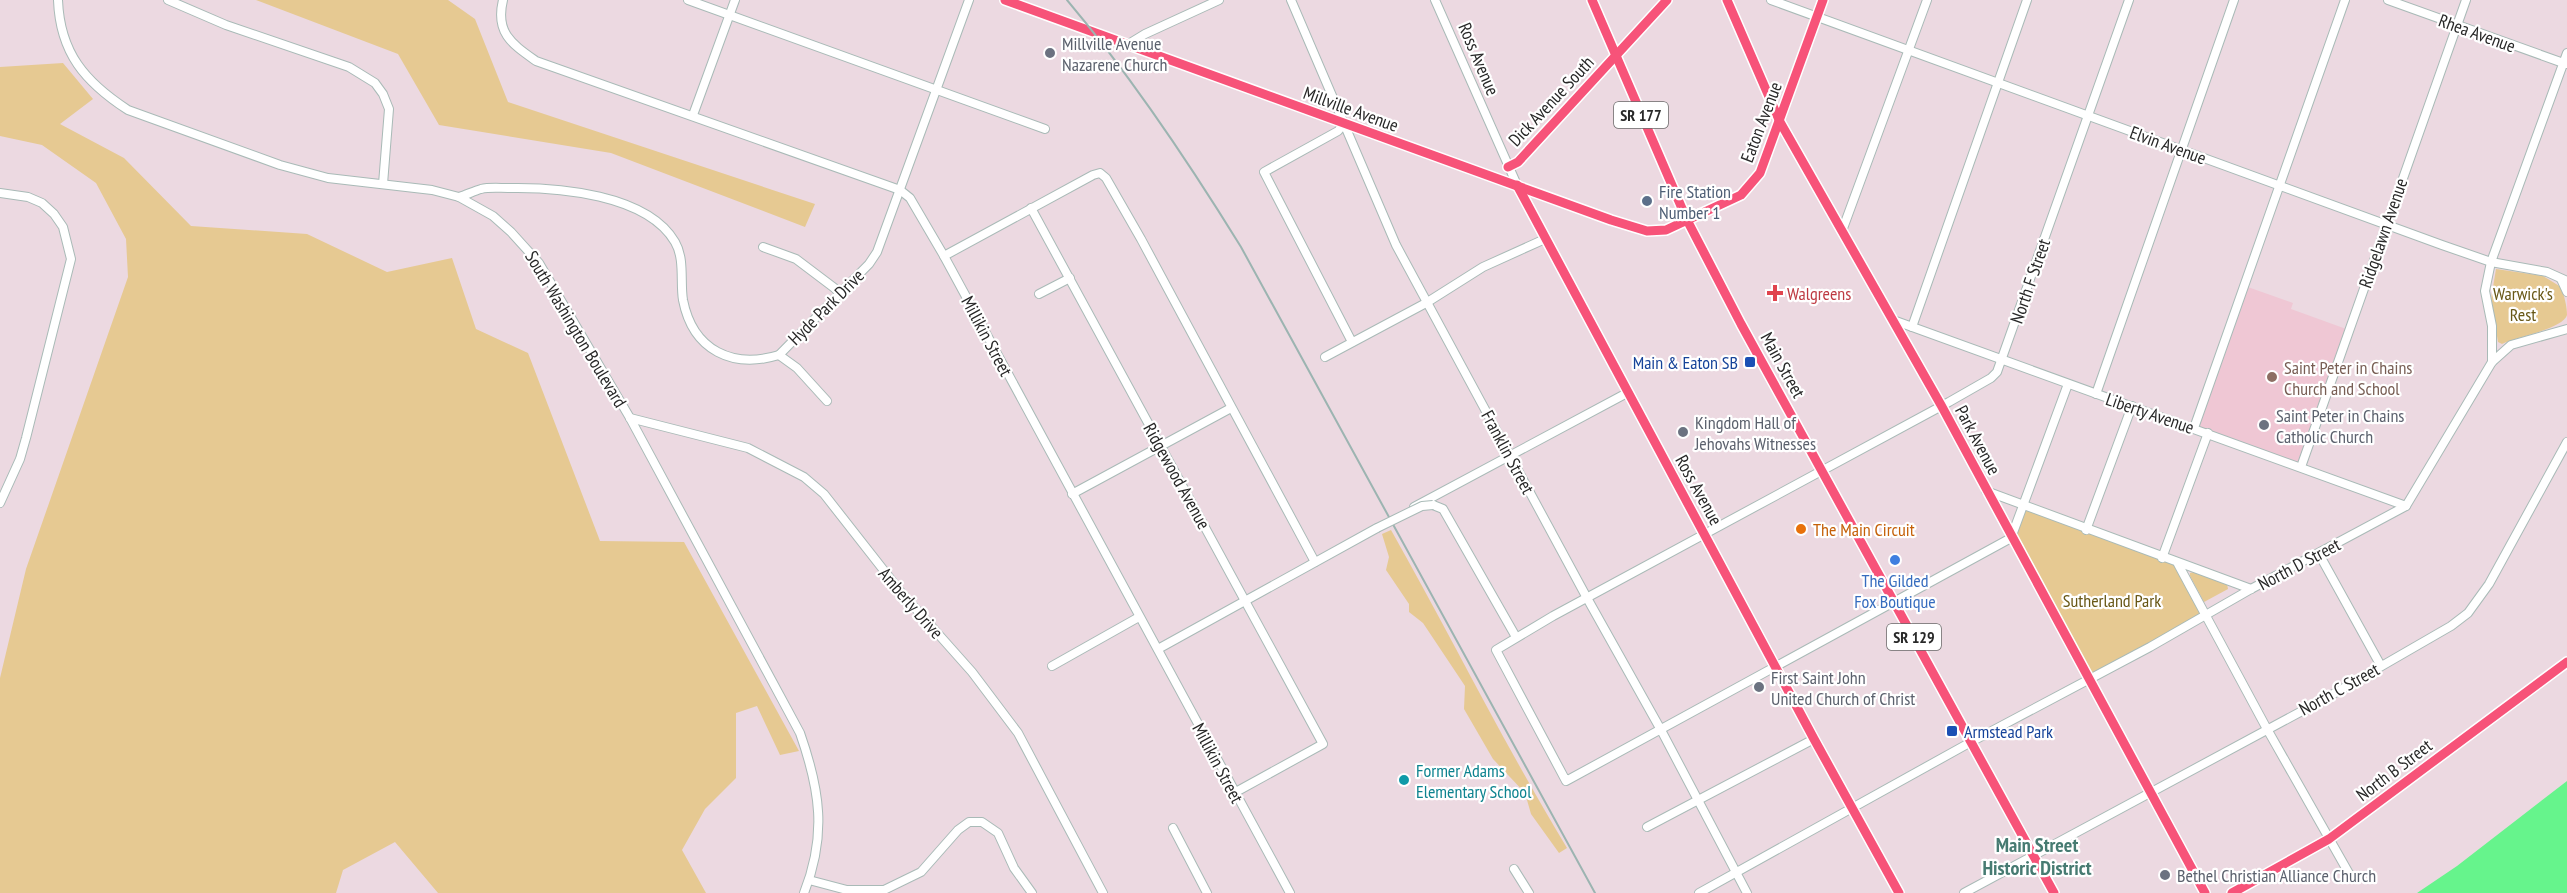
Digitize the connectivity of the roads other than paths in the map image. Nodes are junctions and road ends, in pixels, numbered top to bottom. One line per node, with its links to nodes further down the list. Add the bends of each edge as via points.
1 (58, 0): 41 (street, South Washington Boulevard, via 61,30 70,54 84,75 128,110 280,165 328,178)
2 (168, 0): 41 (street, via 226,25 350,67 375,83 389,109)
3 (503, 0): 34 (street, via 499,17 511,43 536,62)
4 (688, 0): 24 (street)
5 (735, 0): 24 (street)
6 (969, 0): 33 (street, Hyde Park Drive)
7 (1005, 0): 27 (main road, Millville Avenue)
8 (1219, 0): 23 (street)
9 (1291, 0): 37 (street, Franklin Street)
10 (1435, 0): 40 (street, Ross Avenue)
11 (1592, 0): 30 (main road, Main Street / SR 177)
12 (1667, 0): 30 (main road, Dick Avenue South)
13 (1727, 0): 36 (main road, Park Avenue)
14 (1771, 0): 25 (street, Elvin Avenue)
15 (1823, 0): 25 (main road, Eaton Avenue)
16 (1927, 0): 28 (street)
17 (2027, 0): 32 (street)
18 (2129, 0): 35 (street, North F Street)
19 (2234, 0): 39 (street)
20 (2345, 0): 43 (street)
21 (2388, 0): 26 (street, Rhea Avenue)
22 (2466, 0): 26 (street, Ridgelawn Avenue)
23 (1202, 3): 27 (street)
24 (730, 15): 33 (street); 34 (street)
25 (1817, 16): 28 (street, Elvin Avenue); 36 (main road, Eaton Avenue)
26 (2457, 26): 31 (street, Rhea Avenue); 49 (street, Ridgelawn Avenue)
27 (1127, 45): 37 (main road, Millville Avenue)
28 (1910, 51): 32 (street, Elvin Avenue); 50 (street)
29 (2567, 53): 31 (street)
30 (1615, 56): 40 (main road, Dick Avenue South, via 1518,162); 48 (main road, Main Street / SR 177)
31 (2565, 64): 54 (street)
32 (1998, 83): 35 (street, Elvin Avenue); 62 (street)
33 (937, 90): 38 (street); 44 (street, Hyde Park Drive)
34 (693, 115): 44 (street)
35 (2088, 116): 39 (street, Elvin Avenue); 67 (street, North F Street)
36 (1780, 122): 48 (main road, Eaton Avenue, via 1765,164 1745,192); 50 (main road, Park Avenue)
37 (1344, 123): 42 (main road, Millville Avenue); 60 (street, Franklin Street); 64 (street, via 1338,131 1264,172)
38 (1045, 129)
39 (2182, 151): 43 (street, Elvin Avenue); 71 (street)
40 (1508, 167): 42 (street, Ross Avenue)
41 (383, 184): 46 (street, South Washington Boulevard)
42 (1517, 185): 48 (main road, Millville Avenue, via 1647,231 1666,230); 51 (main road, Ross Avenue)
43 (2281, 187): 49 (street, Elvin Avenue); 77 (street)
44 (900, 190): 53 (street, Millikin Street, via 910,198); 58 (street, Hyde Park Drive, via 877,252)
45 (2, 193): 86 (street, via 28,197 54,214 63,227 71,259 23,449)
46 (459, 197): 65 (street, Hyde Park Drive, via 481,189 540,188 584,193 650,217 668,233 680,252 683,300 703,341 737,360 763,360); 76 (street, South Washington Boulevard, via 493,216 527,248)
47 (1031, 208): 53 (street); 55 (street, Ridgewood Avenue); 75 (street, via 1093,175 1100,173 1106,178)
48 (1686, 220): 83 (main road, Main Street / SR 129)
49 (2386, 224): 54 (street, Elvin Avenue); 82 (street, Ridgelawn Avenue)
50 (1842, 231): 61 (main road, Park Avenue)
51 (1545, 239): 60 (street, via 1483,267); 70 (main road, Ross Avenue)
52 (763, 247): 58 (street, via 796,259)
53 (944, 255): 85 (street, Millikin Street)
54 (2491, 262): 56 (street, Elvin Avenue, via 2547,272); 68 (street, via 2485,291 2492,326)
55 (1070, 279): 59 (street); 80 (street, Ridgewood Avenue)
56 (2564, 280): 57 (street)
57 (2567, 292)
58 (841, 293): 65 (street, Hyde Park Drive)
59 (1039, 294)
60 (1426, 303): 64 (street); 81 (street, Franklin Street)
61 (1893, 320): 62 (street, Liberty Avenue); 73 (main road, Park Avenue)
62 (1912, 327): 67 (street, Liberty Avenue)
63 (2567, 329): 68 (street, North D Street, via 2511,345)
64 (1352, 342): 66 (street)
65 (779, 355): 72 (street, via 797,368)
66 (1325, 357)
67 (2002, 359): 69 (street, Liberty Avenue); 73 (street, North F Street, via 1991,378)
68 (2493, 362): 88 (street, North D Street)
69 (2068, 384): 71 (street, Liberty Avenue); 87 (street)
70 (1627, 393): 81 (street); 91 (main road, Ross Avenue)
71 (2096, 394): 74 (street, Liberty Avenue)
72 (827, 401)
73 (1941, 405): 83 (street, North F Street); 84 (main road, Park Avenue)
74 (2132, 406): 77 (street, Liberty Avenue); 90 (street)
75 (1232, 408): 80 (street); 95 (street)
76 (630, 418): 125 (street, South Washington Boulevard, via 800,733 814,776 820,816); 128 (street, Amberly Drive, via 748,448 804,477 824,494 888,578 972,672 1018,733)
77 (2194, 428): 78 (street, Liberty Avenue)
78 (2208, 433): 82 (street, Liberty Avenue); 94 (street)
79 (2567, 442): 108 (street, North C Street, via 2478,600 2461,620)
80 (1160, 446): 85 (street); 99 (street, Ridgewood Avenue)
81 (1510, 456): 89 (street); 98 (street, Franklin Street)
82 (2301, 467): 88 (street, Liberty Avenue)
83 (1822, 470): 91 (street, North F Street); 100 (main road, Main Street / SR 129)
84 (1986, 491): 87 (street); 92 (main road, Park Avenue)
85 (1071, 494): 102 (street, Millikin Street)
86 (0, 503)
87 (2023, 506): 90 (street); 92 (street)
88 (2406, 506): 93 (street, North D Street)
89 (1405, 512)
90 (2086, 530): 94 (street)
91 (1705, 535): 98 (street, North F Street); 107 (main road, Ross Avenue)
92 (2011, 538): 100 (street); 109 (main road, Park Avenue)
93 (2319, 554): 97 (street, North D Street); 108 (street)
94 (2162, 558): 96 (street)
95 (1315, 562): 99 (street); 103 (street, bridge, via 1422,506 1433,505 1443,509)
96 (2178, 564): 97 (street); 101 (street)
97 (2251, 589): 101 (street, North D Street)
98 (1587, 598): 103 (street, North F Street); 111 (street, Franklin Street)
99 (1245, 600): 104 (street); 115 (street, Ridgewood Avenue, via 1323,744)
100 (1894, 602): 107 (street); 113 (main road, Main Street / SR 129)
101 (2206, 614): 109 (street, North D Street); 110 (street)
102 (1139, 617): 104 (street, Millikin Street); 106 (street)
103 (1516, 637): 111 (street, North F Street, via 1496,650 1566,781)
104 (1158, 649): 115 (street, Millikin Street)
105 (2567, 662): 120 (main road, North B Street)
106 (1052, 666)
107 (1775, 666): 111 (street); 112 (main road, Ross Avenue)
108 (2381, 666): 110 (street, North C Street)
109 (2089, 678): 113 (street, North D Street); 114 (main road, Park Avenue)
110 (2267, 729): 114 (street, North C Street); 120 (street)
111 (1661, 730): 116 (street, Franklin Street)
112 (1814, 739): 116 (street); 117 (main road, Ross Avenue)
113 (1971, 742): 117 (street, North D Street); 121 (main road, Main Street / SR 129)
114 (2149, 792): 121 (street, North C Street); 137 (main road, Park Avenue)
115 (1234, 793): 130 (street, Millikin Street)
116 (1697, 801): 118 (street); 123 (street, Franklin Street)
117 (1854, 808): 123 (street, North D Street); 134 (main road, Ross Avenue)
118 (1647, 827)
119 (1173, 828): 129 (street)
120 (2329, 839): 124 (street); 138 (main road, North B Street)
121 (2034, 855): 135 (street, North C Street); 136 (main road, Main Street / SR 129)
122 (1514, 869): 131 (street)
123 (1737, 873): 132 (street, North D Street); 133 (street, Franklin Street)
124 (2351, 876)
125 (809, 880): 126 (street, South Washington Boulevard); 127 (street, via 847,890 885,890 921,872 969,822 982,822 998,833 1014,868)
126 (804, 893)
127 (1032, 893)
128 (1104, 893)
129 (1207, 893)
130 (1290, 893)
131 (1528, 893)
132 (1699, 893)
133 (1748, 893)
134 (1899, 893)
135 (1964, 893)
136 (2054, 893)
137 (2205, 893)
138 (2232, 893)

